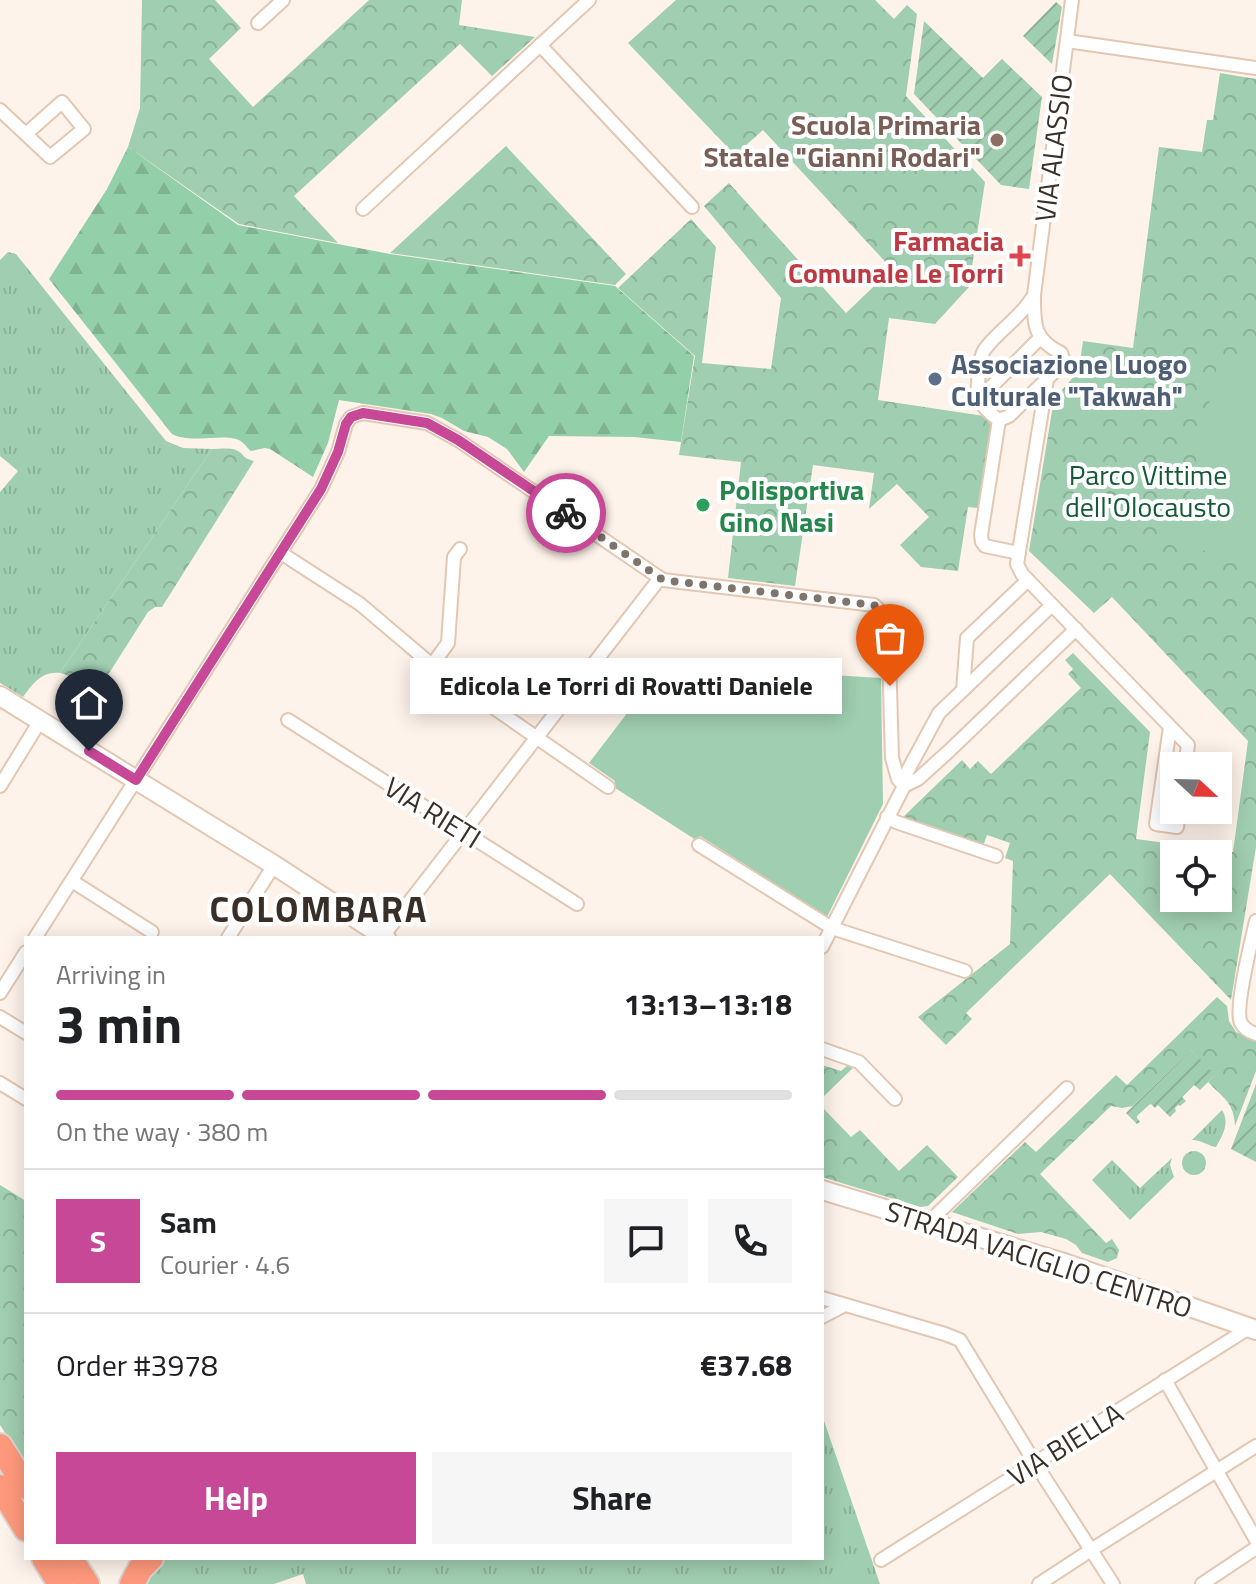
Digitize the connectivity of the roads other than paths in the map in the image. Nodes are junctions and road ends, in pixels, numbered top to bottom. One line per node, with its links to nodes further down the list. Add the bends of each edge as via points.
1 (283, 0): 4 (street)
2 (589, 0): 6 (street)
3 (1072, 0): 5 (street, VIA ALASSIO)
4 (258, 23)
5 (1067, 41): 7 (street); 12 (street, VIA ALASSIO)
6 (540, 45): 10 (street); 11 (street)
7 (1256, 68)
8 (0, 110): 9 (street)
9 (26, 134): 9 (street, via 50,157 84,129 62,102)
10 (692, 207)
11 (363, 209)
12 (1034, 295): 13 (street, VIA ALASSIO); 15 (street, via 982,351)
13 (1040, 338): 14 (street, VIA ALASSIO, via 1063,359); 15 (street)
14 (1047, 379): 16 (street); 19 (street, VIA ALASSIO)
15 (979, 399): 16 (street)
16 (999, 420): 19 (street, via 982,542)
17 (460, 549): 24 (street, via 454,557 448,643)
18 (281, 553): 20 (street, via 321,489 346,424 363,413 427,423 448,434); 24 (street, via 360,604); 33 (street)
19 (1019, 553): 21 (street, VIA ALASSIO, via 1018,569)
20 (660, 578): 30 (street); 35 (street, via 874,605 888,619 892,758)
21 (1028, 580): 22 (street); 25 (street, via 967,638)
22 (1052, 605): 23 (street); 25 (street)
23 (1076, 629): 29 (street); 35 (street, via 949,751)
24 (432, 665): 30 (street)
25 (963, 690): 35 (street, via 939,713)
26 (0, 696): 28 (street)
27 (288, 720): 40 (street, VIA RIETI)
28 (40, 721): 33 (street); 34 (street)
29 (1170, 727): 31 (street); 32 (street, via 1188,745)
30 (536, 738): 36 (street); 40 (street)
31 (1166, 752)
32 (1187, 752)
33 (136, 780): 43 (street); 44 (street)
34 (0, 786)
35 (904, 786): 38 (street)
36 (608, 787)
37 (1160, 796): 39 (street, via 1156,824)
38 (887, 817): 42 (street); 47 (street)
39 (1177, 824)
40 (464, 832): 45 (street, VIA RIETI); 52 (street)
41 (699, 845): 47 (street)
42 (996, 856)
43 (274, 865): 50 (street); 51 (street)
44 (72, 881): 48 (street); 49 (street)
45 (577, 904)
46 (1256, 921): 59 (street, via 1239,1007 1240,1022)
47 (832, 928): 53 (street); 55 (street)
48 (152, 932)
49 (36, 936)
50 (229, 936)
51 (383, 936)
52 (386, 936)
53 (824, 943)
54 (24, 955): 56 (street)
55 (965, 971)
56 (0, 993)
57 (0, 1017): 58 (street)
58 (24, 1032)
59 (1256, 1034)
60 (824, 1050): 64 (street, via 859,1062)
61 (0, 1083): 63 (street)
62 (1067, 1088): 66 (street)
63 (24, 1098)
64 (895, 1099)
65 (824, 1191): 66 (street, STRADA VACIGLIO CENTRO)
66 (929, 1222): 70 (street, STRADA VACIGLIO CENTRO)
67 (824, 1299): 68 (street)
68 (845, 1305): 69 (street); 74 (street, via 960,1340)
69 (824, 1316)
70 (1253, 1329): 71 (street, VIA BIELLA)
71 (1165, 1380): 74 (street, VIA BIELLA); 75 (street)
72 (0, 1446): 76 (highway)
73 (1256, 1446): 75 (street)
74 (1035, 1463): 80 (street); 84 (street, VIA BIELLA)
75 (1216, 1471): 78 (street); 80 (street)
76 (19, 1486): 77 (highway)
77 (24, 1517)
78 (1256, 1540)
79 (1256, 1548): 90 (street)
80 (1091, 1550): 88 (street); 89 (street)
81 (45, 1560): 85 (highway)
82 (71, 1560): 86 (highway)
83 (149, 1560): 87 (highway)
84 (881, 1560)
85 (60, 1584)
86 (87, 1584)
87 (132, 1584)
88 (1039, 1584)
89 (1113, 1584)
90 (1202, 1584)

